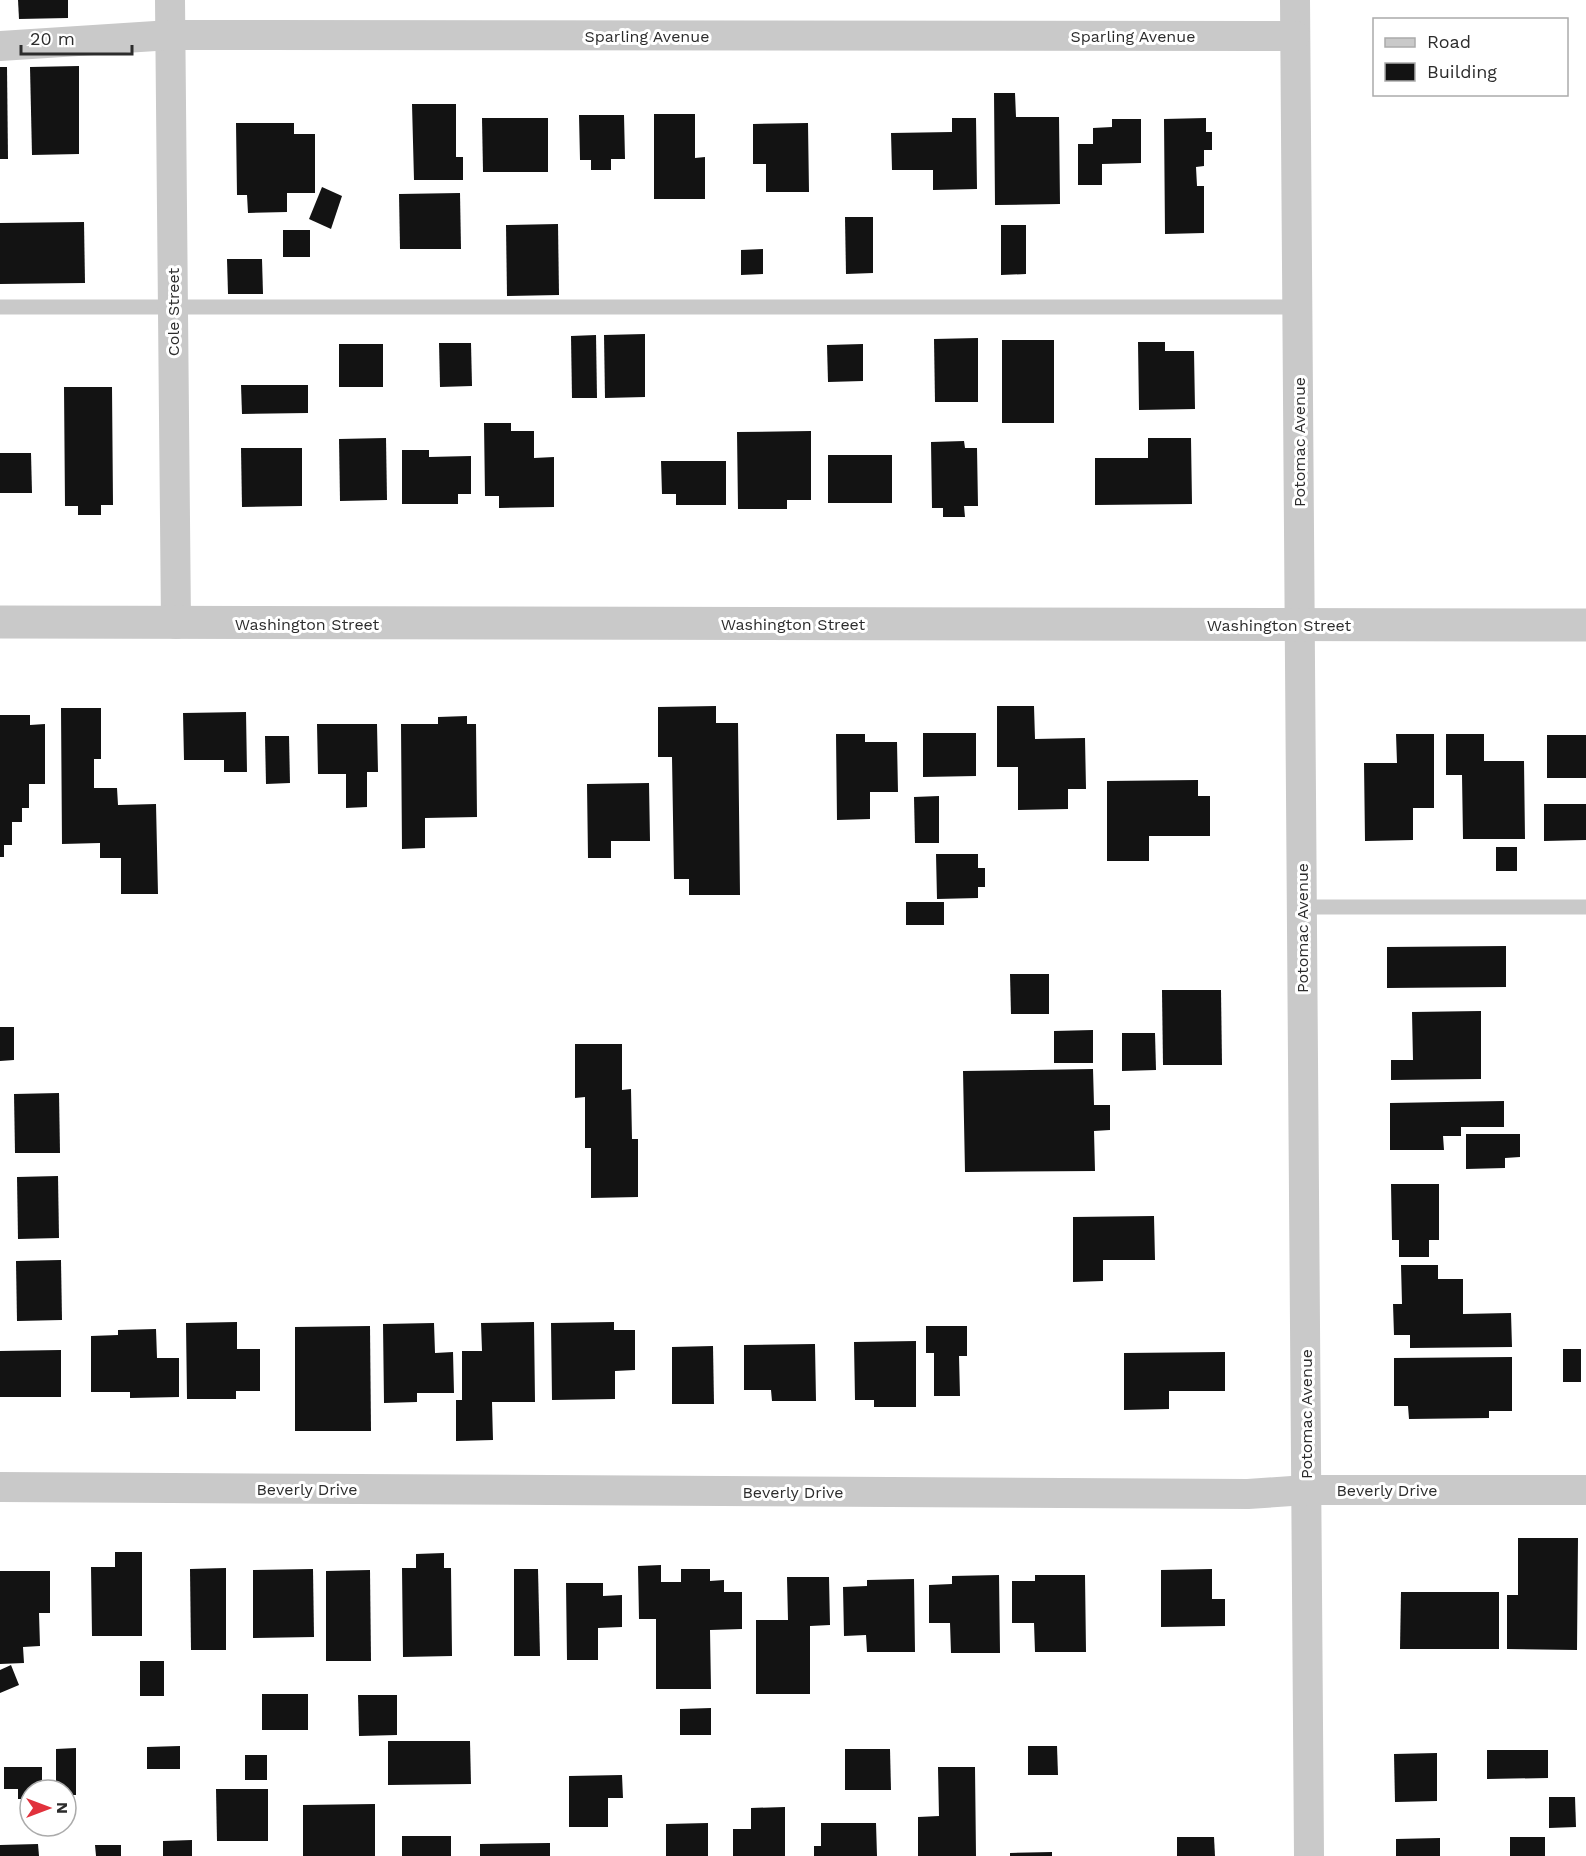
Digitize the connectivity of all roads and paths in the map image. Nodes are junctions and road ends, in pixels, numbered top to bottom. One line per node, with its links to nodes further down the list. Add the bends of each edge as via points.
1 (170, 0): 3 (street, Cole Street)
2 (1295, 0): 4 (street, Potomac Avenue)
3 (171, 35): 4 (street, Sparling Avenue); 5 (street, Sparling Avenue); 7 (street, Cole Street)
4 (1295, 36): 8 (street, Potomac Avenue)
5 (0, 46)
6 (0, 307): 7 (lane)
7 (173, 307): 8 (lane); 10 (street, Cole Street)
8 (1298, 307): 11 (street, Potomac Avenue)
9 (0, 622): 10 (street, Washington Street)
10 (176, 624): 11 (street, Washington Street)
11 (1300, 625): 12 (street, Washington Street); 13 (street, Potomac Avenue)
12 (1586, 625)
13 (1302, 907): 14 (lane); 16 (street, Potomac Avenue)
14 (1586, 907)
15 (0, 1487): 16 (street, Beverly Drive, via 1236,1494)
16 (1306, 1490): 17 (street, Beverly Drive); 18 (street, Potomac Avenue)
17 (1586, 1490)
18 (1309, 1856)

